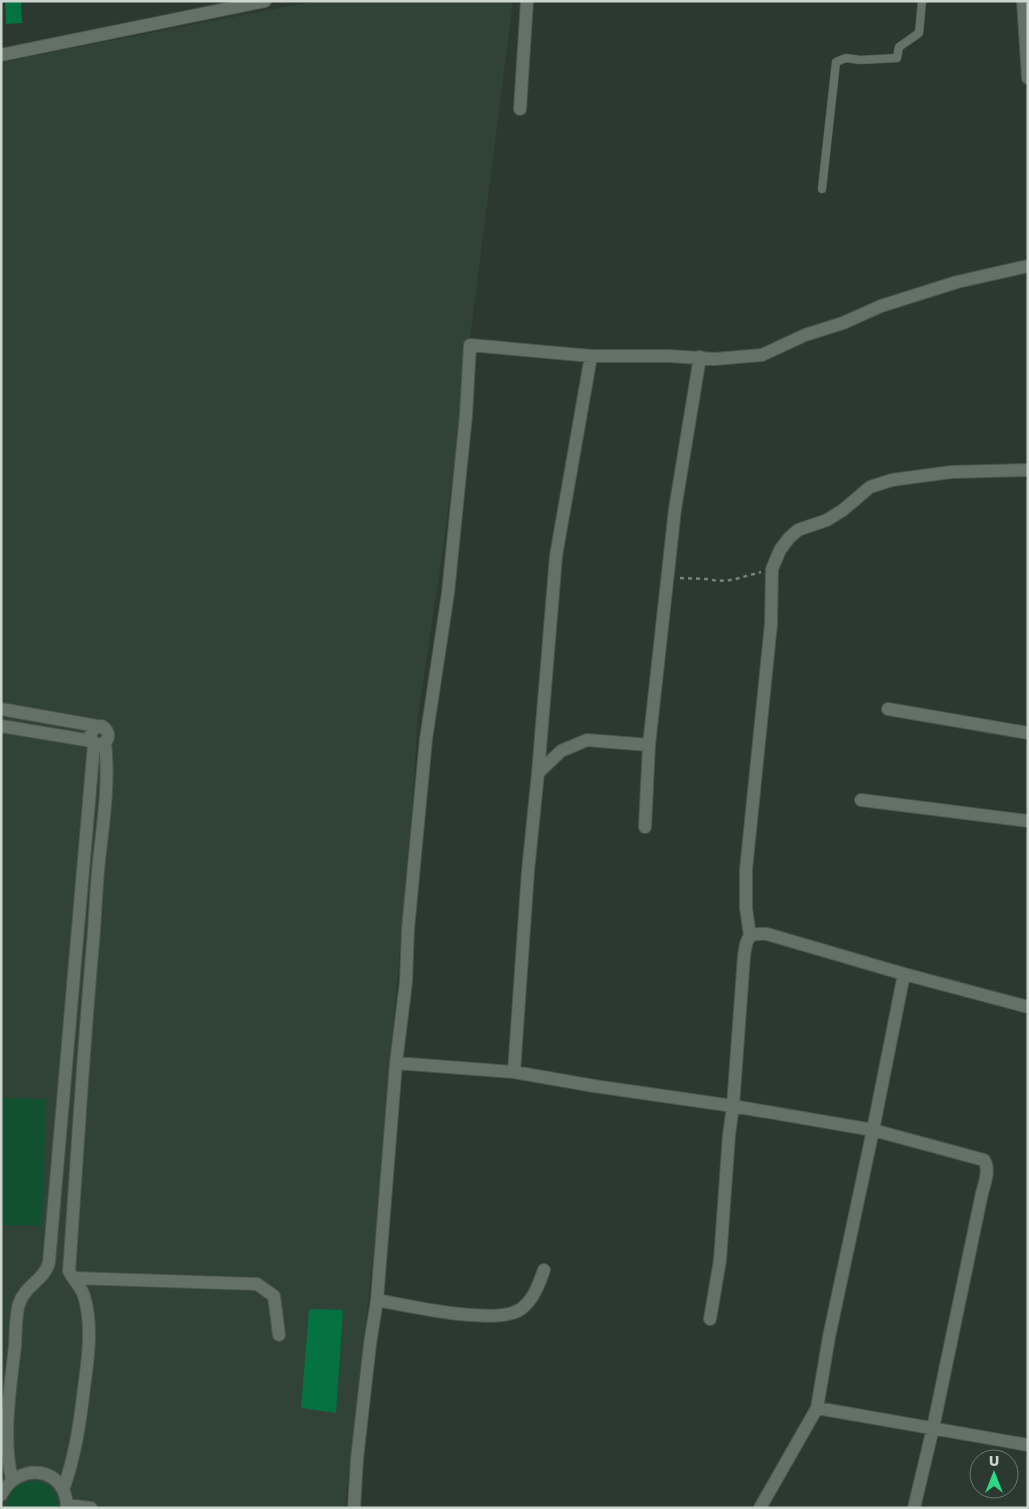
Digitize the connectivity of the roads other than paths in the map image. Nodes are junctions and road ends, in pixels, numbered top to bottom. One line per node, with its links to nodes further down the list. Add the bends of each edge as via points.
1 (265, 1): 6 (street)
2 (527, 1): 8 (street)
3 (922, 1): 9 (lane, via 919,33 899,47 898,58 846,58 836,62)
4 (1023, 1): 5 (street)
5 (1026, 23): 7 (street)
6 (1, 54)
7 (1028, 78)
8 (520, 109)
9 (822, 189)
10 (1028, 266): 12 (street, via 957,282 880,306 762,355)
11 (591, 356): 12 (street); 20 (street, via 556,556); 27 (street, via 470,345 448,593 426,739)
12 (700, 357): 19 (street, via 675,509)
13 (1028, 470): 24 (street, via 951,472 870,487 827,520 798,530 780,550 772,569 771,624 746,870)
14 (1, 709): 18 (street, via 97,726 90,733)
15 (888, 709): 17 (street)
16 (1, 726): 18 (street)
17 (1028, 733)
18 (97, 743): 32 (street, via 106,755 104,821 84,1042 69,1270); 39 (street, via 49,1262 44,1274 29,1286 19,1304 9,1401 7,1452)
19 (650, 744): 20 (street, via 587,740 562,751); 23 (street)
20 (538, 773): 28 (street)
21 (861, 800): 22 (street)
22 (1028, 821)
23 (645, 827)
24 (750, 936): 25 (street, via 767,934); 29 (street, via 744,956)
25 (904, 974): 26 (street); 30 (street)
26 (1028, 1007)
27 (396, 1063): 28 (street); 33 (street)
28 (514, 1072): 29 (street)
29 (733, 1106): 30 (street); 34 (street, via 720,1260)
30 (873, 1130): 36 (street); 37 (street, via 979,1158 986,1164)
31 (544, 1270): 33 (street, via 534,1295 521,1309 510,1314 495,1316 440,1311)
32 (74, 1278): 35 (street, via 257,1284 274,1296); 40 (street, via 85,1299 89,1325 80,1424 72,1466)
33 (377, 1300): 44 (street)
34 (710, 1319)
35 (279, 1335)
36 (817, 1408): 37 (street); 45 (street)
37 (933, 1428): 38 (street); 46 (street)
38 (1028, 1445)
39 (12, 1480): 40 (street, via 19,1475 36,1472 52,1478); 41 (street)
40 (63, 1490): 42 (street)
41 (1, 1495)
42 (67, 1506): 43 (street)
43 (91, 1508)
44 (354, 1508)
45 (760, 1508)
46 (914, 1508)

